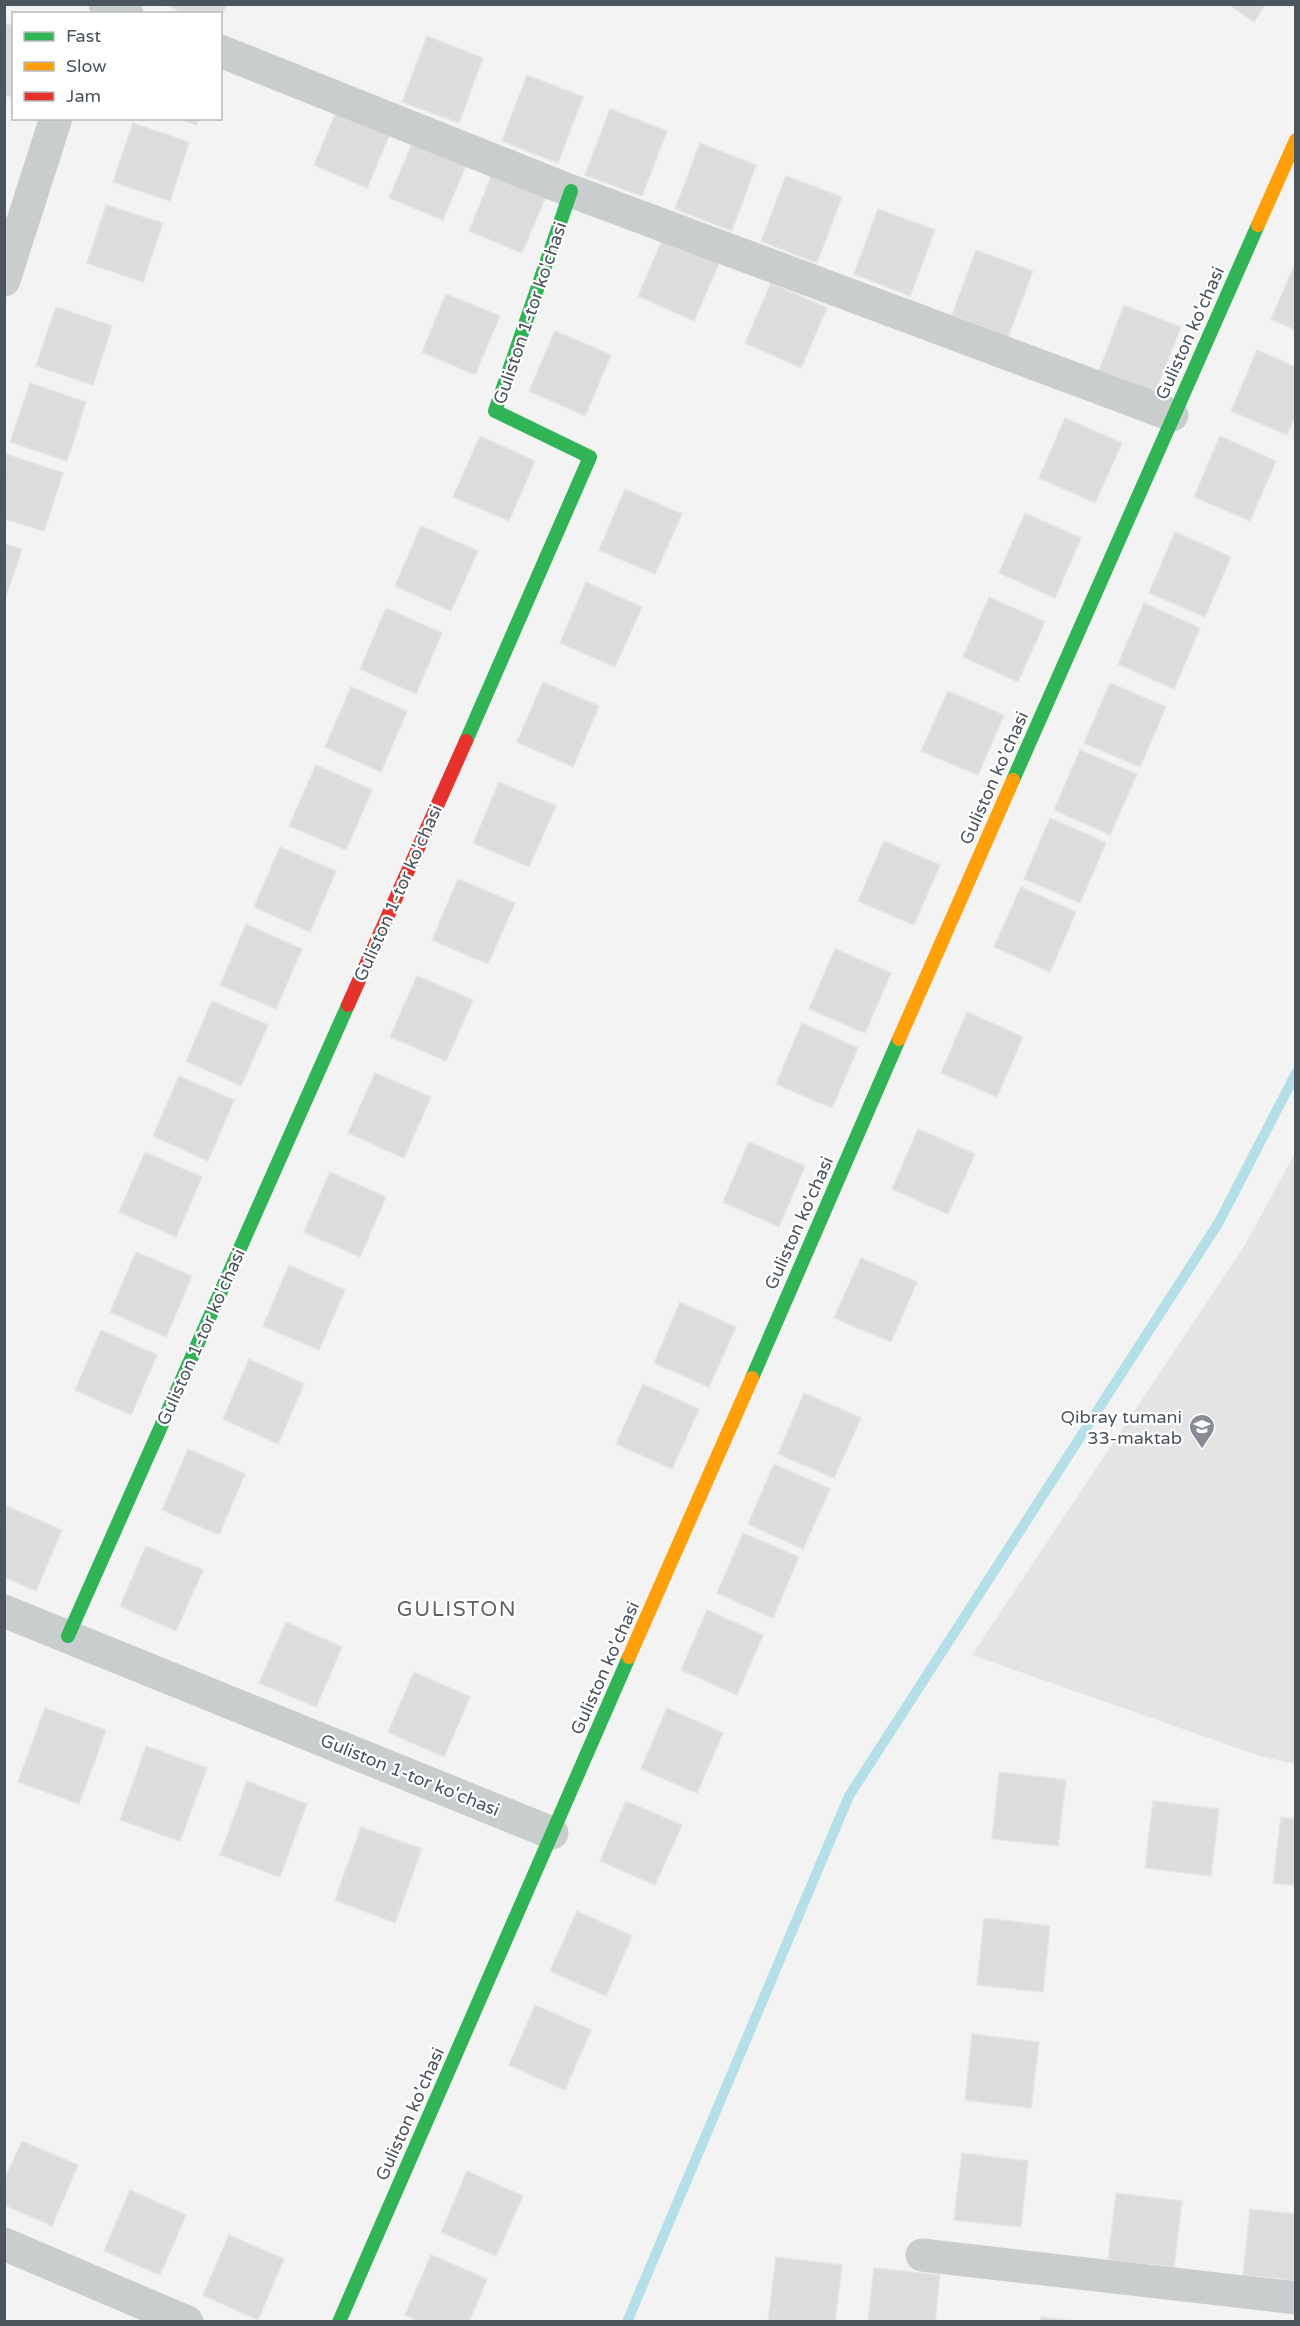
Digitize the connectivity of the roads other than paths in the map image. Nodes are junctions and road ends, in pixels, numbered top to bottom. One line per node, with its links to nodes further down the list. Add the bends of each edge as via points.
1 (105, 4): 2 (street)
2 (123, 12)
3 (222, 52): 6 (street)
4 (55, 120): 7 (street)
5 (1296, 140): 8 (main road, Guliston ko'chasi)
6 (571, 191): 8 (street); 10 (main road, Guliston 1-tor ko'chasi, via 495,411 590,457)
7 (4, 280)
8 (1172, 416): 11 (main road, Guliston ko'chasi)
9 (4, 1611): 10 (street, Guliston 1-tor ko'chasi)
10 (68, 1636): 11 (street, Guliston 1-tor ko'chasi)
11 (552, 1833): 16 (main road, Guliston ko'chasi)
12 (4, 2244): 15 (street)
13 (922, 2255): 14 (street)
14 (1296, 2298)
15 (187, 2322)
16 (339, 2322)

